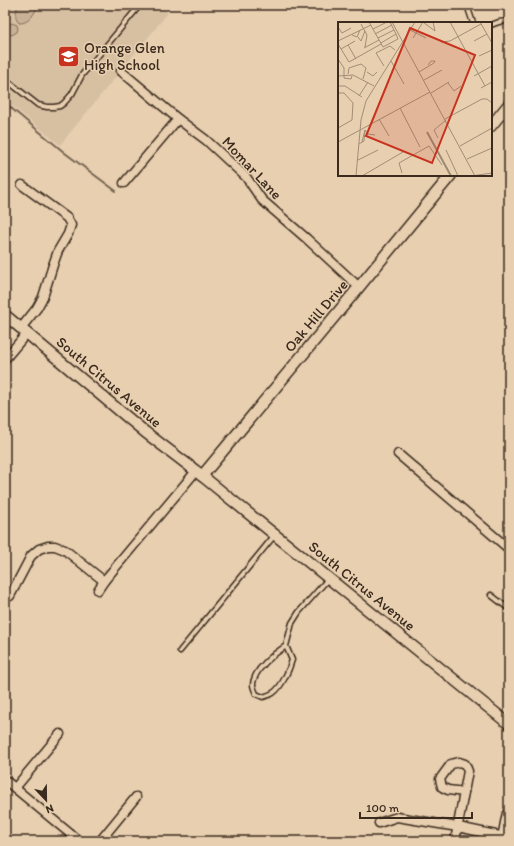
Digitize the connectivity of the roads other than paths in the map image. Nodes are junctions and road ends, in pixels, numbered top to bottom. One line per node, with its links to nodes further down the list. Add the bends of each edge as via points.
1 (140, 5): 7 (lane, via 82,75 72,94 60,106 38,105)
2 (467, 5): 4 (lane)
3 (509, 21): 5 (lane)
4 (472, 22)
5 (492, 25)
6 (121, 71): 9 (street, Momar Lane)
7 (5, 79)
8 (509, 104): 10 (street)
9 (178, 119): 12 (street); 14 (street, Momar Lane, via 206,140 246,177 262,200)
10 (492, 125)
11 (451, 176): 14 (street, Oak Hill Drive)
12 (124, 183)
13 (22, 185): 16 (street, via 68,218 71,225 55,258 43,297)
14 (359, 287): 19 (street, Oak Hill Drive)
15 (5, 315): 16 (street, South Citrus Avenue)
16 (24, 330): 17 (street); 19 (street, South Citrus Avenue, via 145,432)
17 (5, 359)
18 (398, 454): 21 (street)
19 (199, 473): 20 (street, South Citrus Avenue); 23 (street)
20 (275, 535): 22 (street, South Citrus Avenue); 29 (lane)
21 (509, 549)
22 (328, 579): 28 (lane, via 292,623); 30 (street, South Citrus Avenue)
23 (104, 581): 24 (street); 25 (street, via 65,550 48,546 38,549 31,556)
24 (98, 590)
25 (10, 596)
26 (492, 596): 27 (lane)
27 (509, 609)
28 (286, 646): 28 (lane, via 256,674 253,685 256,694 263,697 273,693 282,684 292,660)
29 (180, 651)
30 (509, 724)
31 (60, 734): 33 (street)
32 (5, 780): 33 (street)
33 (15, 788): 40 (street)
34 (464, 792): 38 (street)
35 (136, 797): 41 (street)
36 (509, 815): 39 (main road)
37 (379, 823): 38 (street, via 398,817)
38 (458, 827): 39 (street); 42 (street)
39 (504, 839)
40 (79, 841)
41 (100, 841)
42 (455, 841)

